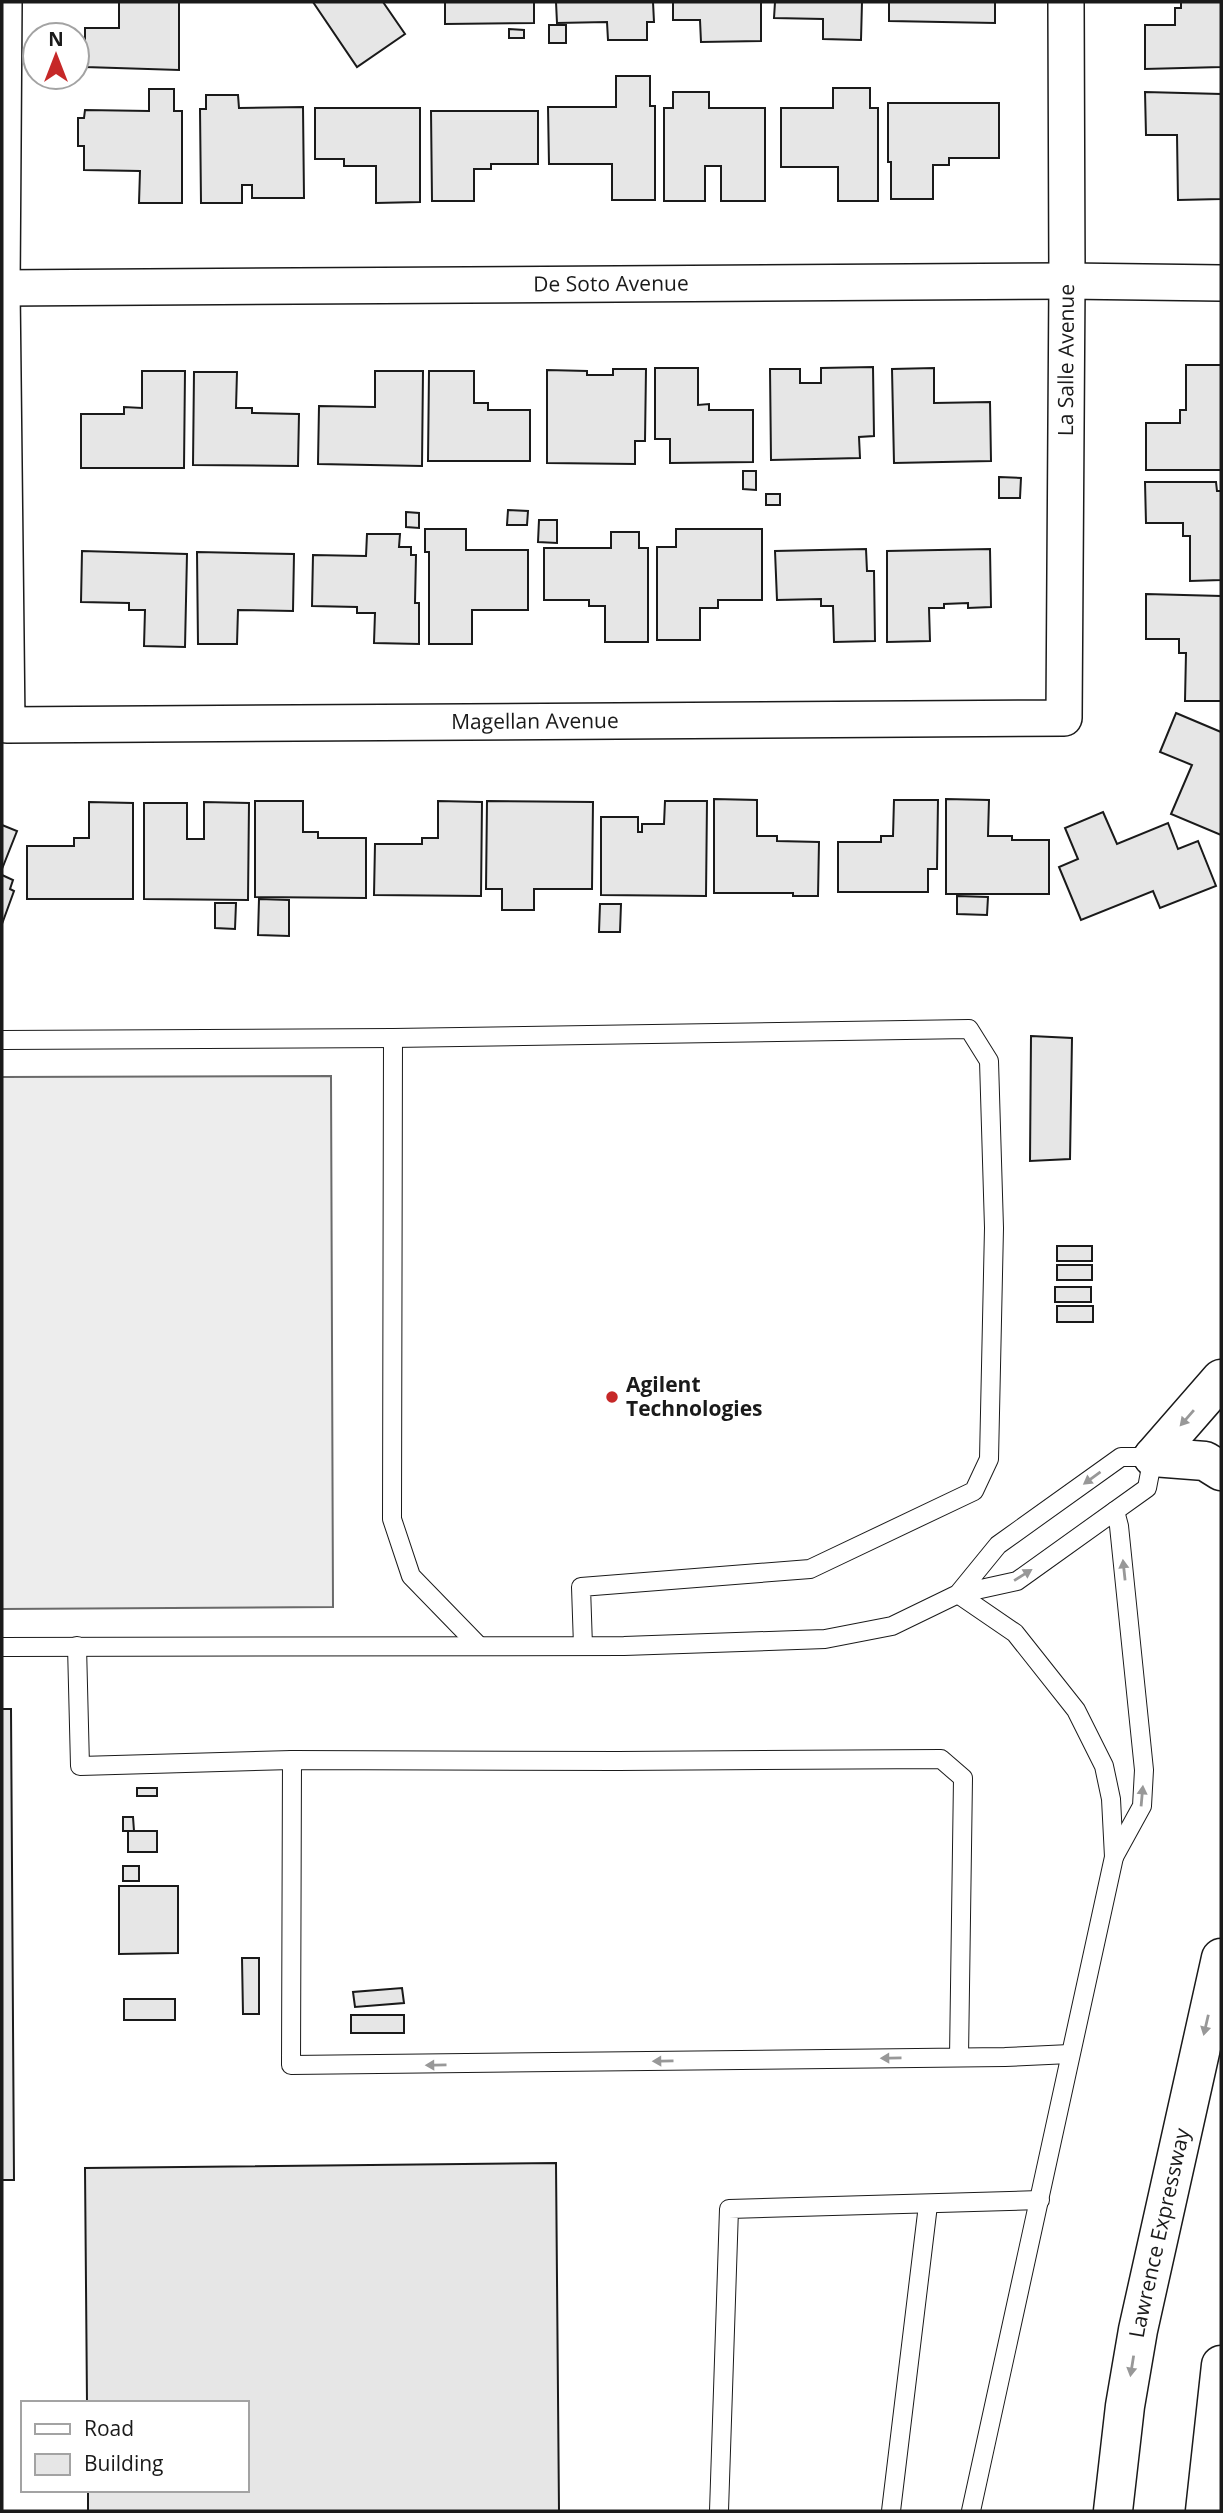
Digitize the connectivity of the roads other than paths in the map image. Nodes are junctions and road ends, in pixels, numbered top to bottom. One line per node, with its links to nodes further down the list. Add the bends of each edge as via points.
1 (4, 2): 5 (street)
2 (1066, 2): 3 (street, La Salle Avenue)
3 (1067, 281): 4 (street, De Soto Avenue); 5 (street, De Soto Avenue); 6 (street, La Salle Avenue)
4 (1221, 283)
5 (2, 288): 6 (street, Magellan Avenue, via 7,725)
6 (1064, 718)
7 (393, 1038): 8 (lane); 15 (lane, via 392,1519 411,1576); 16 (lane, via 969,1029 989,1061 994,1228 989,1459 974,1492 810,1569 581,1587)
8 (2, 1040)
9 (1221, 1379): 10 (highway, one-way to 10)
10 (1153, 1457): 11 (highway, via 1205,1461); 12 (lane, via 1147,1488); 13 (lane, one-way to 13, via 1121,1457 998,1545)
11 (1221, 1471)
12 (1115, 1511): 13 (lane, one-way to 12, via 1017,1581); 19 (lane, one-way to 12, via 1142,1806 1144,1770)
13 (958, 1594): 16 (lane, via 892,1626 825,1639); 19 (lane, via 1015,1633 1076,1710 1104,1766)
14 (77, 1646): 15 (lane); 17 (lane); 18 (lane, via 80,1766)
15 (479, 1646): 16 (lane)
16 (583, 1646)
17 (2, 1647)
18 (292, 1760): 22 (lane, via 941,1759 962,1778); 22 (lane, one-way to 18, via 291,2065)
19 (1114, 1857): 21 (lane)
20 (1221, 1958): 29 (highway, Lawrence Expressway, one-way to 29, via 1138,2330)
21 (1070, 2054): 22 (lane); 23 (lane)
22 (959, 2057)
23 (1040, 2200): 24 (lane); 28 (lane)
24 (928, 2205): 26 (lane, via 729,2209); 27 (lane)
25 (1221, 2365): 30 (highway)
26 (719, 2511)
27 (891, 2511)
28 (971, 2511)
29 (1113, 2511)
30 (1205, 2511)

